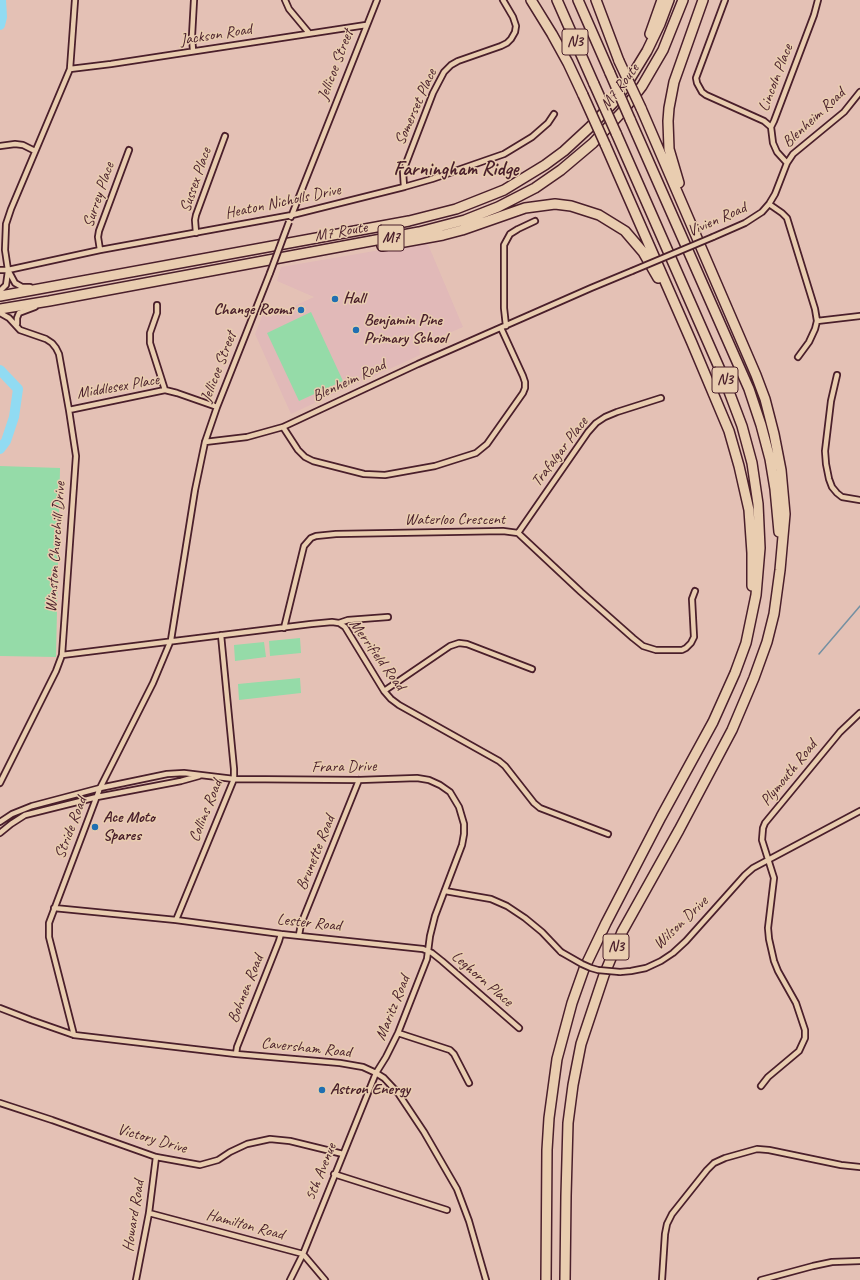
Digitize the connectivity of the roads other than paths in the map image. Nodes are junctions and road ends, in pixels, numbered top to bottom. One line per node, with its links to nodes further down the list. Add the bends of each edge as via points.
1 (75, 0): 20 (street)
2 (194, 0): 18 (street)
3 (285, 0): 17 (street, via 289,9)
4 (377, 0): 16 (street, Jellicoe Street)
5 (503, 0): 29 (street, Somerset Place, via 516,26 512,39 508,43 462,59 444,72 433,93 403,171)
6 (530, 0): 52 (highway, bridge, via 558,46 583,95)
7 (557, 0): 70 (highway, N3, bridge, via 725,381 742,426 752,463 758,504 760,548 756,596)
8 (578, 0): 63 (highway, N3, bridge, via 749,390 770,459)
9 (596, 0): 34 (highway, bridge)
10 (662, 0): 19 (highway, via 648,37)
11 (669, 0): 19 (highway, M7 Route / M7)
12 (683, 0): 36 (highway, M7 Route / M7, via 663,50 642,86 622,112 576,159 535,188 498,207 450,225)
13 (703, 0): 34 (highway, via 674,82 668,121 672,163 690,212)
14 (725, 0): 23 (street, via 696,78 697,83 706,95 764,120)
15 (818, 0): 23 (street, Lincoln Place)
16 (366, 24): 17 (street, Jackson Road); 31 (street, Jellicoe Street)
17 (309, 33): 18 (street, Jackson Road)
18 (193, 51): 20 (street, Jackson Road)
19 (647, 51): 40 (highway, M7 Route / M7, via 613,103 568,147 545,165 504,190 475,202 409,221)
20 (70, 69): 27 (street)
21 (860, 92): 28 (street, Blenheim Road, via 844,112 798,149)
22 (554, 114): 29 (street, Heaton Nicholls Drive, via 532,137 504,154)
23 (771, 127): 28 (street, Lincoln Place, via 775,148)
24 (225, 136): 33 (street, Sussex Place, via 196,215)
25 (0, 146): 27 (street, via 23,145)
26 (129, 150): 35 (street, Surrey Place, via 99,231)
27 (35, 151): 38 (street, via 6,224 5,250)
28 (787, 163): 30 (street, Vivien Road)
29 (404, 187): 31 (street, Heaton Nicholls Drive)
30 (769, 204): 39 (street, Vivien Road, bridge, via 754,218); 48 (street, via 787,218 813,300)
31 (292, 215): 33 (street, Heaton Nicholls Drive); 57 (street, Jellicoe Street, bridge)
32 (535, 221): 50 (street, via 510,234 504,245)
33 (196, 233): 35 (street, Heaton Nicholls Drive)
34 (695, 234): 63 (highway, via 750,360 770,416 781,470 785,514)
35 (100, 250): 38 (street, Heaton Nicholls Drive)
36 (287, 257): 43 (highway, M7 Route / M7); 52 (highway, via 338,253 443,235 536,206 571,206 599,215 625,231 636,242)
37 (0, 270): 38 (street, Heaton Nicholls Drive)
38 (8, 270): 40 (street, via 18,286); 41 (street, via 6,285)
39 (632, 271): 50 (street, Blenheim Road)
40 (47, 287): 42 (highway, M7 Route / M7)
41 (0, 291)
42 (0, 296)
43 (49, 301): 45 (highway, M7 Route / M7); 49 (street, via 19,313)
44 (157, 305): 55 (street, via 150,343)
45 (0, 309)
46 (0, 313): 49 (street, Winston Churchill Drive)
47 (860, 316): 48 (street)
48 (816, 321): 53 (street, via 809,342)
49 (16, 324): 58 (street, Winston Churchill Drive, via 20,330 46,339 56,348)
50 (506, 326): 51 (street, Blenheim Road)
51 (501, 328): 59 (street, Blenheim Road); 59 (street, via 523,376 525,388 487,444 476,453 435,466 385,475 364,474 305,457)
52 (692, 344): 70 (highway, via 729,431 748,504 752,590)
53 (798, 357)
54 (837, 375): 61 (street, via 825,451 826,464 831,483 837,493 842,497)
55 (165, 390): 57 (street, Middlesex Place); 58 (street, Middlesex Place)
56 (661, 398): 62 (street, Trafalgar Place, via 605,417 596,423)
57 (217, 407): 60 (street, Jellicoe Street)
58 (69, 410): 71 (street, Winston Churchill Drive, via 76,456)
59 (283, 426): 60 (street, Blenheim Road, via 254,435)
60 (205, 442): 69 (street, Jellicoe Street)
61 (860, 500)
62 (518, 533): 64 (street, Waterloo Crescent, via 643,646 675,651 686,648 691,643 694,637 692,599); 67 (street, Waterloo Crescent, via 503,531 336,534 311,538 304,546)
63 (780, 558): 114 (highway, N3, via 774,614 754,678 732,730 622,932 581,1044 568,1123)
64 (695, 591)
65 (388, 617): 66 (street)
66 (339, 622): 67 (street, Merrifield Road); 73 (street, Merrifield Road, via 345,627)
67 (284, 628): 68 (street, Merrifield Road)
68 (221, 635): 69 (street, Merrifield Road); 76 (street, Collins Road)
69 (171, 640): 71 (street, Merrifield Road); 79 (street, Stride Road, via 153,683)
70 (746, 643): 113 (highway, N3, via 713,722 606,923 584,969 572,1003 557,1059 549,1118)
71 (62, 655): 78 (street, Winston Churchill Drive)
72 (532, 669): 73 (street, via 459,643 450,646)
73 (384, 691): 84 (street, Merrifield Road, via 399,705 499,761 540,808)
74 (860, 713): 85 (street, Plymouth Road, via 840,732 765,823 762,840)
75 (201, 775): 76 (street, Frara Drive); 79 (street, Frara Drive, via 167,774); 80 (street, Frara Drive)
76 (234, 779): 77 (street, Frara Drive); 88 (street, Collins Road)
77 (359, 780): 86 (street, Frara Drive, via 417,778 440,785 450,792 459,807 464,834); 90 (street, Brunette Road, via 301,924)
78 (0, 783)
79 (100, 788): 80 (street, Stride Road); 82 (street, Frara Drive, via 32,806)
80 (97, 797): 83 (street, Frara Drive, via 26,815); 87 (street, Stride Road)
81 (860, 811): 85 (street, Wilson Drive)
82 (0, 822)
83 (0, 833)
84 (608, 834)
85 (767, 859): 86 (street, Wilson Drive, bridge, via 745,875 673,953 646,968 632,971 591,968 562,952 542,932 507,906 491,899); 99 (street, Plymouth Road, via 774,884 769,939 778,971 802,1017 805,1038 799,1051)
86 (445, 891): 91 (street, via 430,936)
87 (54, 908): 88 (street, Lester Road); 95 (street, Stride Road, via 49,923 49,937)
88 (176, 920): 89 (street, Lester Road)
89 (281, 934): 90 (street, Lester Road); 96 (street, Bohnen Road)
90 (299, 935): 91 (street, Lester Road)
91 (428, 951): 93 (street, Leghorn Place); 94 (street, Maritz Road)
92 (0, 1008): 95 (street, Caversham Road)
93 (519, 1028)
94 (398, 1033): 97 (street, Maritz Road); 98 (street, via 450,1050)
95 (74, 1035): 96 (street, Caversham Road)
96 (236, 1054): 97 (street, Caversham Road, via 340,1063)
97 (376, 1072): 101 (street, 5th Avenue); 112 (street, Caversham Road, via 398,1094 424,1132 457,1189)
98 (469, 1083)
99 (761, 1086)
100 (0, 1103): 102 (street, Victory Drive)
101 (343, 1154): 102 (street, Victory Drive, via 290,1141 270,1139 241,1146 218,1160 200,1165); 104 (street, 5th Avenue)
102 (156, 1157): 106 (street, Howard Road)
103 (860, 1167): 115 (street, via 757,1149 714,1163 672,1214 667,1224)
104 (334, 1174): 105 (street); 107 (street, 5th Avenue)
105 (447, 1210)
106 (149, 1213): 107 (street, Hamilton Road); 109 (street, Howard Road)
107 (303, 1254): 110 (street, 5th Avenue); 111 (street)
108 (860, 1262): 116 (street, via 826,1263)
109 (136, 1280)
110 (290, 1280)
111 (325, 1280)
112 (486, 1280)
113 (546, 1280)
114 (565, 1280)
115 (662, 1280)
116 (760, 1280)

